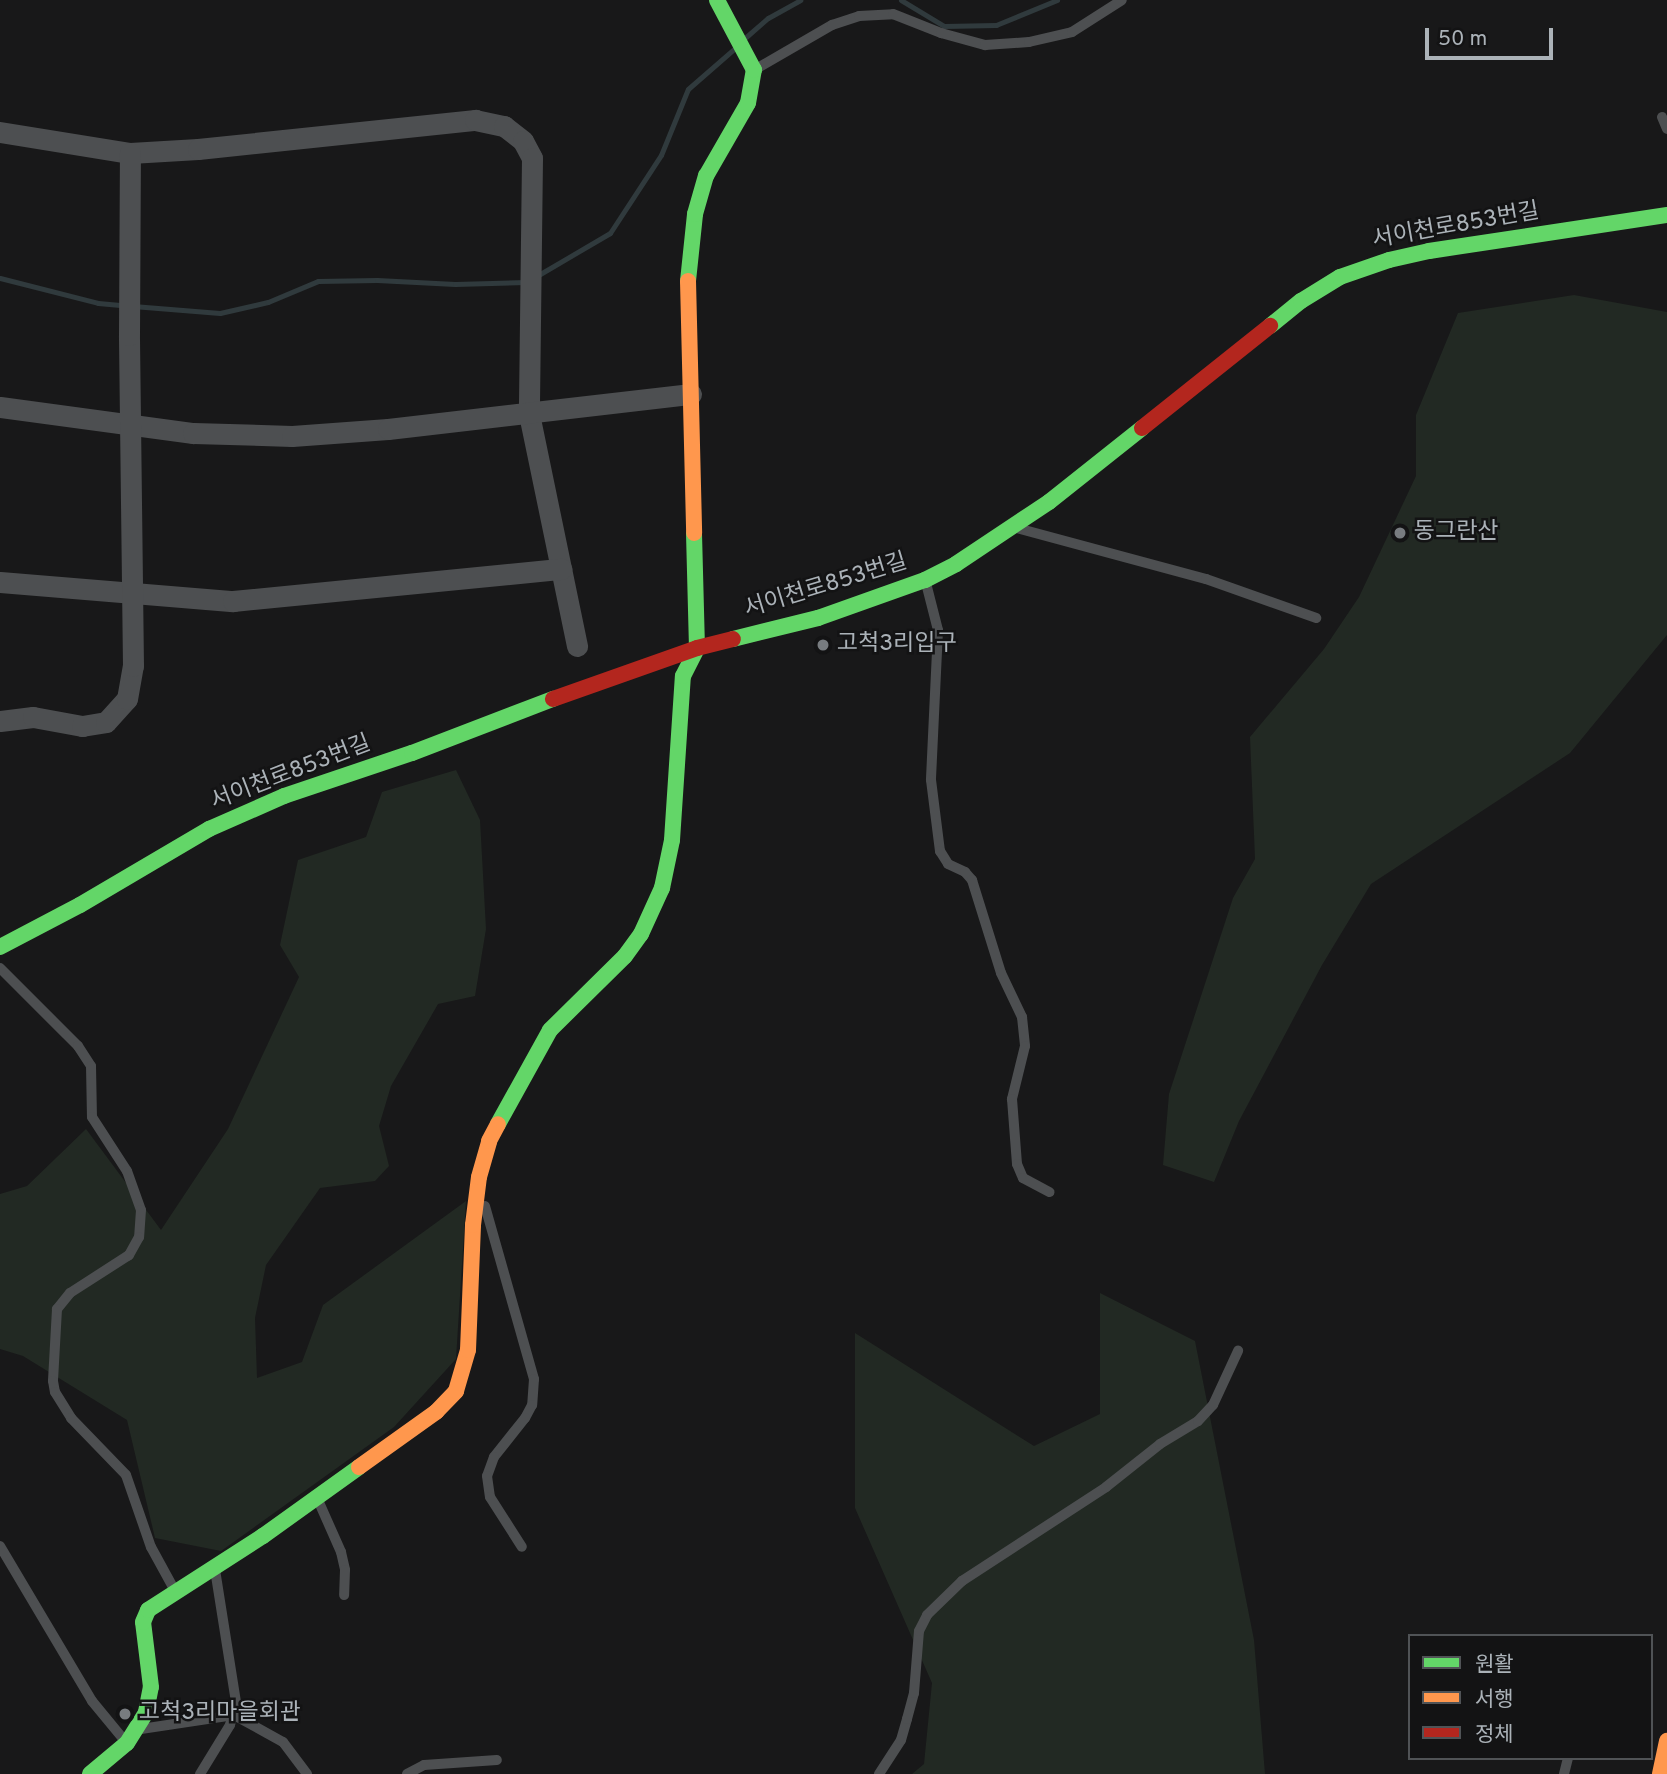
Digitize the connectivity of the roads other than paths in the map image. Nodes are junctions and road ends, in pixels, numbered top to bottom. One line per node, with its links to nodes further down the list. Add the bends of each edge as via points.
1 (1122, 0): 3 (lane, via 1072,32 985,46 893,14 859,16 832,24)
2 (723, 5): 3 (street)
3 (752, 66): 9 (street, via 748,103 706,177 695,214 688,279)
4 (1662, 117): 5 (lane)
5 (1667, 129)
6 (0, 132): 7 (street)
7 (130, 153): 11 (street, via 452,120 504,126 523,141 531,158); 12 (street)
8 (1667, 215): 13 (street, 서이천로853번길, via 1429,251 1362,268 1332,281 1283,314 1088,472)
9 (691, 394): 11 (street); 20 (street)
10 (0, 407): 12 (street)
11 (530, 414): 12 (street, via 292,436 193,433); 14 (street)
12 (130, 425): 17 (street)
13 (1012, 527): 15 (street, 서이천로853번길); 18 (lane, via 1206,579)
14 (561, 569): 17 (street, via 233,601); 19 (street)
15 (925, 580): 20 (street, 서이천로853번길, via 818,618); 25 (lane, via 938,630 931,780 940,851 948,864 972,880 1001,973 1023,1017 1025,1045 1012,1099 1017,1164 1023,1178)
16 (0, 582): 17 (street)
17 (132, 592): 21 (street, via 133,666 127,699 106,722 82,726 33,717)
18 (1316, 618)
19 (577, 646)
20 (697, 648): 22 (street, 서이천로853번길, via 243,812); 24 (street, via 683,676 670,852 651,914 625,956 550,1030 489,1141)
21 (0, 721)
22 (0, 947)
23 (0, 968): 31 (lane, via 78,1045 91,1066 92,1117 127,1171 137,1197 141,1224 129,1255 70,1293 57,1309 52,1381 71,1418 126,1475 151,1547)
24 (479, 1177): 27 (street, via 468,1350 456,1391 436,1412); 29 (lane, via 534,1379 525,1418 494,1457 487,1476 490,1497)
25 (1049, 1192)
26 (1238, 1351): 42 (lane, via 1213,1405 1198,1421 962,1581 927,1615 919,1631 914,1693 901,1740)
27 (316, 1497): 30 (street); 32 (lane, via 341,1552)
28 (0, 1546): 36 (lane, via 92,1702)
29 (522, 1547)
30 (214, 1567): 31 (street); 33 (lane, via 236,1693)
31 (174, 1590): 34 (street, via 144,1617 151,1687)
32 (344, 1595)
33 (234, 1715): 34 (lane); 39 (lane); 40 (lane, via 283,1742)
34 (138, 1730): 36 (street)
35 (1667, 1741): 43 (street)
36 (127, 1744): 38 (street)
37 (497, 1759): 41 (lane, via 424,1765)
38 (90, 1774)
39 (200, 1774)
40 (307, 1774)
41 (407, 1774)
42 (879, 1774)
43 (1660, 1774)

